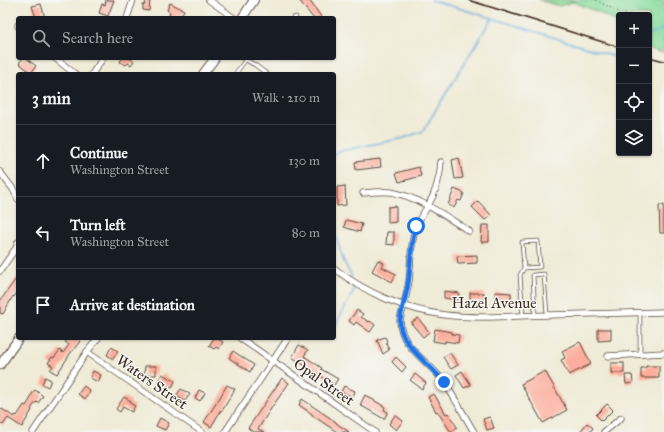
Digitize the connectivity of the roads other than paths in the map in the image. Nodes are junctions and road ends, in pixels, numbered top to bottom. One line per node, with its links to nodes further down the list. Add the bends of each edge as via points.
1 (133, 0): 4 (street)
2 (209, 0): 5 (street)
3 (254, 0): 6 (street)
4 (128, 16)
5 (231, 16)
6 (243, 16)
7 (58, 60): 12 (street)
8 (102, 60): 13 (street)
9 (214, 60): 14 (street)
10 (244, 60): 15 (lane)
11 (247, 60): 16 (lane)
12 (72, 72)
13 (93, 72)
14 (204, 72)
15 (236, 72)
16 (264, 72)
17 (441, 162): 21 (street, via 437,187)
18 (0, 172): 20 (street)
19 (363, 192): 21 (street, via 393,193)
20 (16, 195)
21 (427, 206): 22 (street); 27 (street, via 414,232)
22 (469, 231)
23 (16, 248): 26 (street)
24 (524, 268): 24 (lane, via 540,267 538,241 522,242); 31 (lane, via 520,275)
25 (336, 269): 27 (street, Hazel Avenue, via 359,286)
26 (0, 271)
27 (404, 305): 31 (street, Hazel Avenue, via 444,315); 48 (street, via 400,320 403,336 411,348 444,382)
28 (640, 312): 29 (street, Hazel Avenue); 30 (street, Hazel Avenue); 39 (lane)
29 (664, 312)
30 (547, 315): 32 (street, Hazel Avenue); 32 (lane, via 544,274 534,275)
31 (523, 316): 32 (street, Hazel Avenue)
32 (535, 316)
33 (18, 340): 42 (street)
34 (96, 340): 37 (street)
35 (243, 340): 41 (street, Opal Street)
36 (287, 340): 41 (street)
37 (87, 352): 45 (street); 46 (street, Waters Street)
38 (664, 353): 39 (street)
39 (640, 354): 40 (street)
40 (608, 356)
41 (273, 361): 44 (street); 47 (street, Opal Street)
42 (0, 365)
43 (621, 418): 49 (street)
44 (227, 431)
45 (33, 432)
46 (202, 432)
47 (375, 432)
48 (474, 432)
49 (604, 432)

